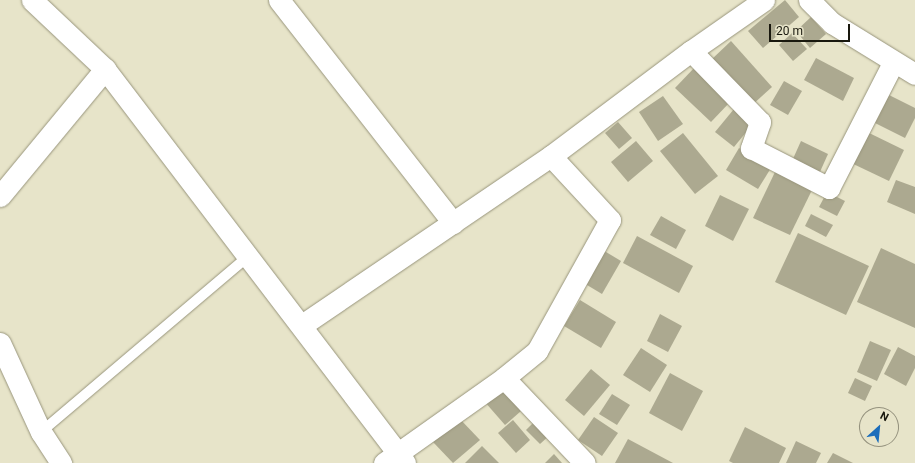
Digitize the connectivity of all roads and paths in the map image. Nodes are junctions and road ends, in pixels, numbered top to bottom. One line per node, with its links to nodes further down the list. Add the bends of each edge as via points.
1 (32, 0): 7 (street)
2 (279, 0): 11 (street)
3 (764, 0): 5 (street)
4 (809, 0): 6 (street, via 832,23)
5 (691, 51): 6 (street, via 760,122 751,148 829,188); 9 (street)
6 (893, 63): 8 (street)
7 (105, 69): 10 (street); 12 (street)
8 (915, 74)
9 (552, 156): 11 (street); 15 (street, via 610,220 537,351)
10 (0, 196)
11 (453, 223): 13 (street)
12 (247, 257): 13 (street); 16 (lane)
13 (302, 325): 17 (street)
14 (0, 343): 16 (street)
15 (504, 378): 17 (street); 19 (street)
16 (40, 432): 18 (street)
17 (395, 460)
18 (61, 463)
19 (585, 463)

